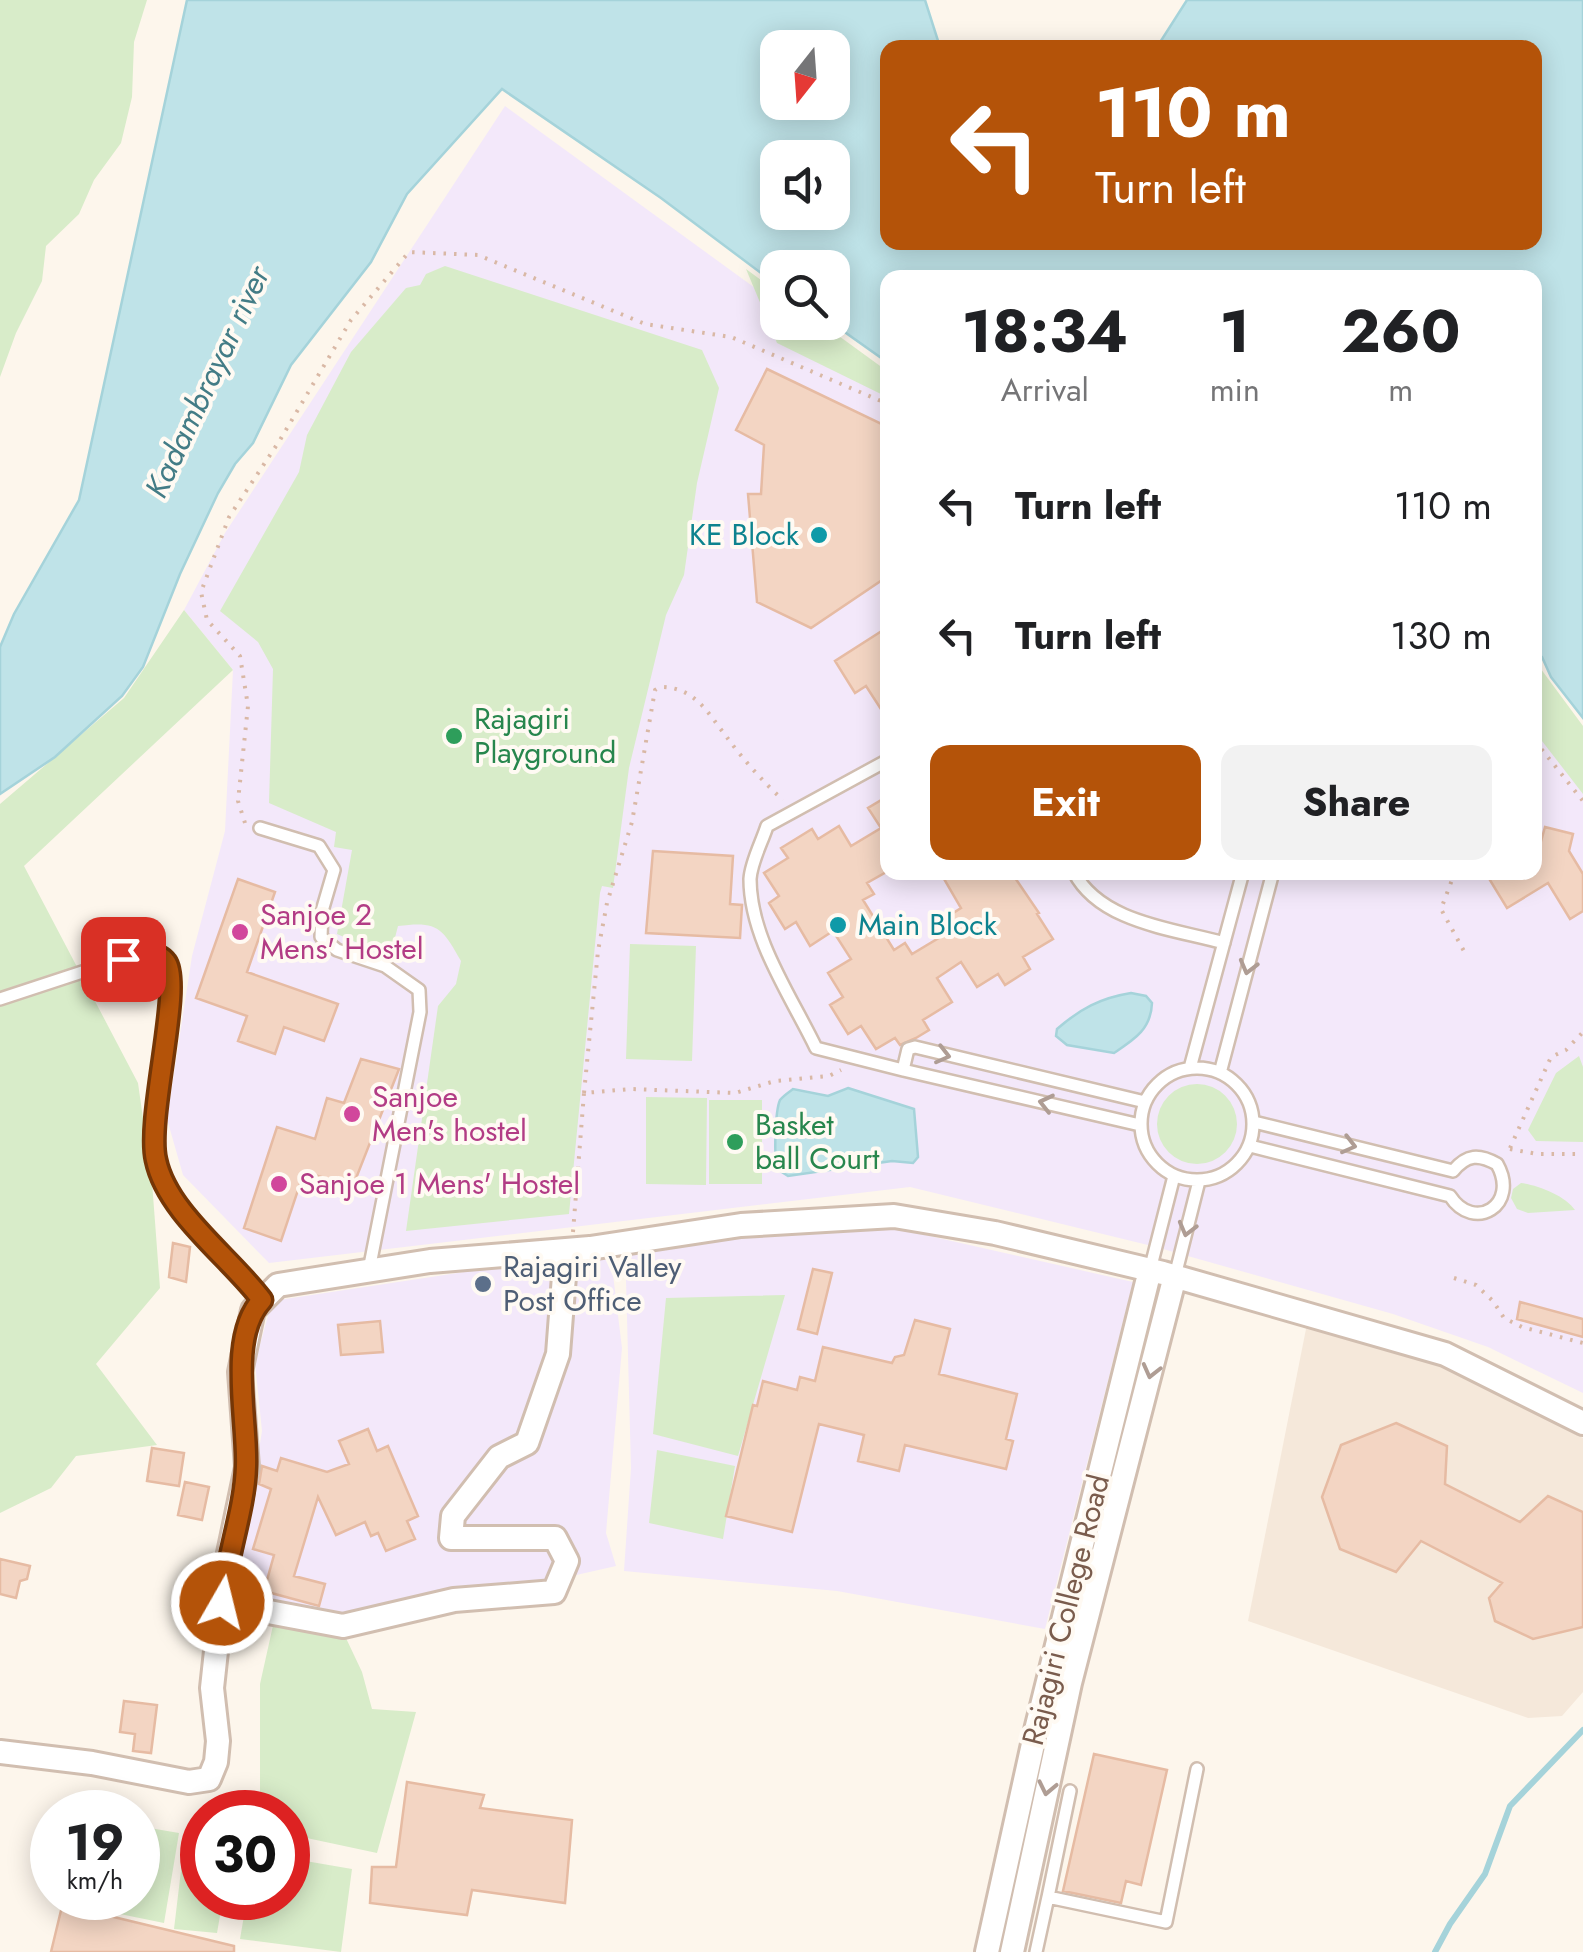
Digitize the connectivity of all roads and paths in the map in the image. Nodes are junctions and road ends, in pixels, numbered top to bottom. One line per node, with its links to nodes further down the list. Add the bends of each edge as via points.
1 (880, 401): 6 (path, via 731,337 645,324 478,255 409,252 351,320 229,518 201,592 207,620 240,656 248,706 238,801 242,822)
2 (1542, 750): 4 (path)
3 (880, 764): 5 (lane)
4 (1583, 801)
5 (793, 812): 15 (lane, via 768,826 750,874 752,904 816,1048); 19 (path, via 706,707 682,690 655,690 632,822 598,952)
6 (260, 828): 30 (lane, via 320,846 334,870 321,937 420,990)
7 (1080, 880): 11 (lane, via 1097,902 1120,914)
8 (1242, 880): 11 (lane)
9 (1271, 880): 18 (lane, one-way to 18)
10 (1452, 880): 12 (path, via 1441,909)
11 (1224, 943): 16 (lane)
12 (1465, 953)
13 (0, 999): 34 (lane, via 137,954 163,958 170,1007 156,1160 170,1194)
14 (1583, 1032): 24 (path, via 1551,1057)
15 (845, 1056): 17 (lane); 19 (path, via 841,1070 829,1076 735,1092)
16 (1190, 1068): 18 (lane); 20 (lane, via 1160,1082)
17 (903, 1070): 20 (lane, one-way to 20, via 908,1049 915,1047); 22 (lane, one-way to 17)
18 (1220, 1073): 21 (lane, via 1247,1097)
19 (584, 1093): 29 (path)
20 (1145, 1102): 22 (lane)
21 (1254, 1122): 23 (lane); 26 (lane, one-way to 26, via 1453,1171 1472,1156)
22 (1140, 1125): 27 (lane, via 1148,1151)
23 (1250, 1146): 26 (lane, via 1450,1196 1481,1214 1500,1202 1504,1186); 28 (lane, via 1235,1167)
24 (1510, 1148): 25 (path); 26 (path)
25 (1583, 1154)
26 (1497, 1164)
27 (1174, 1176): 28 (lane); 31 (lane)
28 (1199, 1182): 32 (lane, one-way to 32)
29 (568, 1244): 30 (street); 31 (street, via 894,1216); 37 (street, via 558,1354 527,1443 499,1457 453,1516 452,1538 554,1538 567,1561 554,1592 454,1600 343,1626)
30 (369, 1270): 34 (street, via 278,1285)
31 (1150, 1270): 32 (street); 42 (street, Rajagiri College Road)
32 (1175, 1276): 36 (street, via 1445,1354); 43 (street, Rajagiri College Road, one-way to 43, via 1070,1683)
33 (1454, 1278): 35 (path, via 1476,1285 1504,1318)
34 (262, 1300): 37 (street, via 253,1310 240,1372 246,1467)
35 (1583, 1343)
36 (1583, 1424)
37 (222, 1603): 38 (street, via 212,1688 218,1740 208,1779 188,1782)
38 (0, 1752)
39 (1196, 1769): 41 (lane, via 1166,1922)
40 (1070, 1791): 41 (lane)
41 (1048, 1897): 44 (lane)
42 (987, 1952)
43 (1012, 1952)
44 (1036, 1952)

